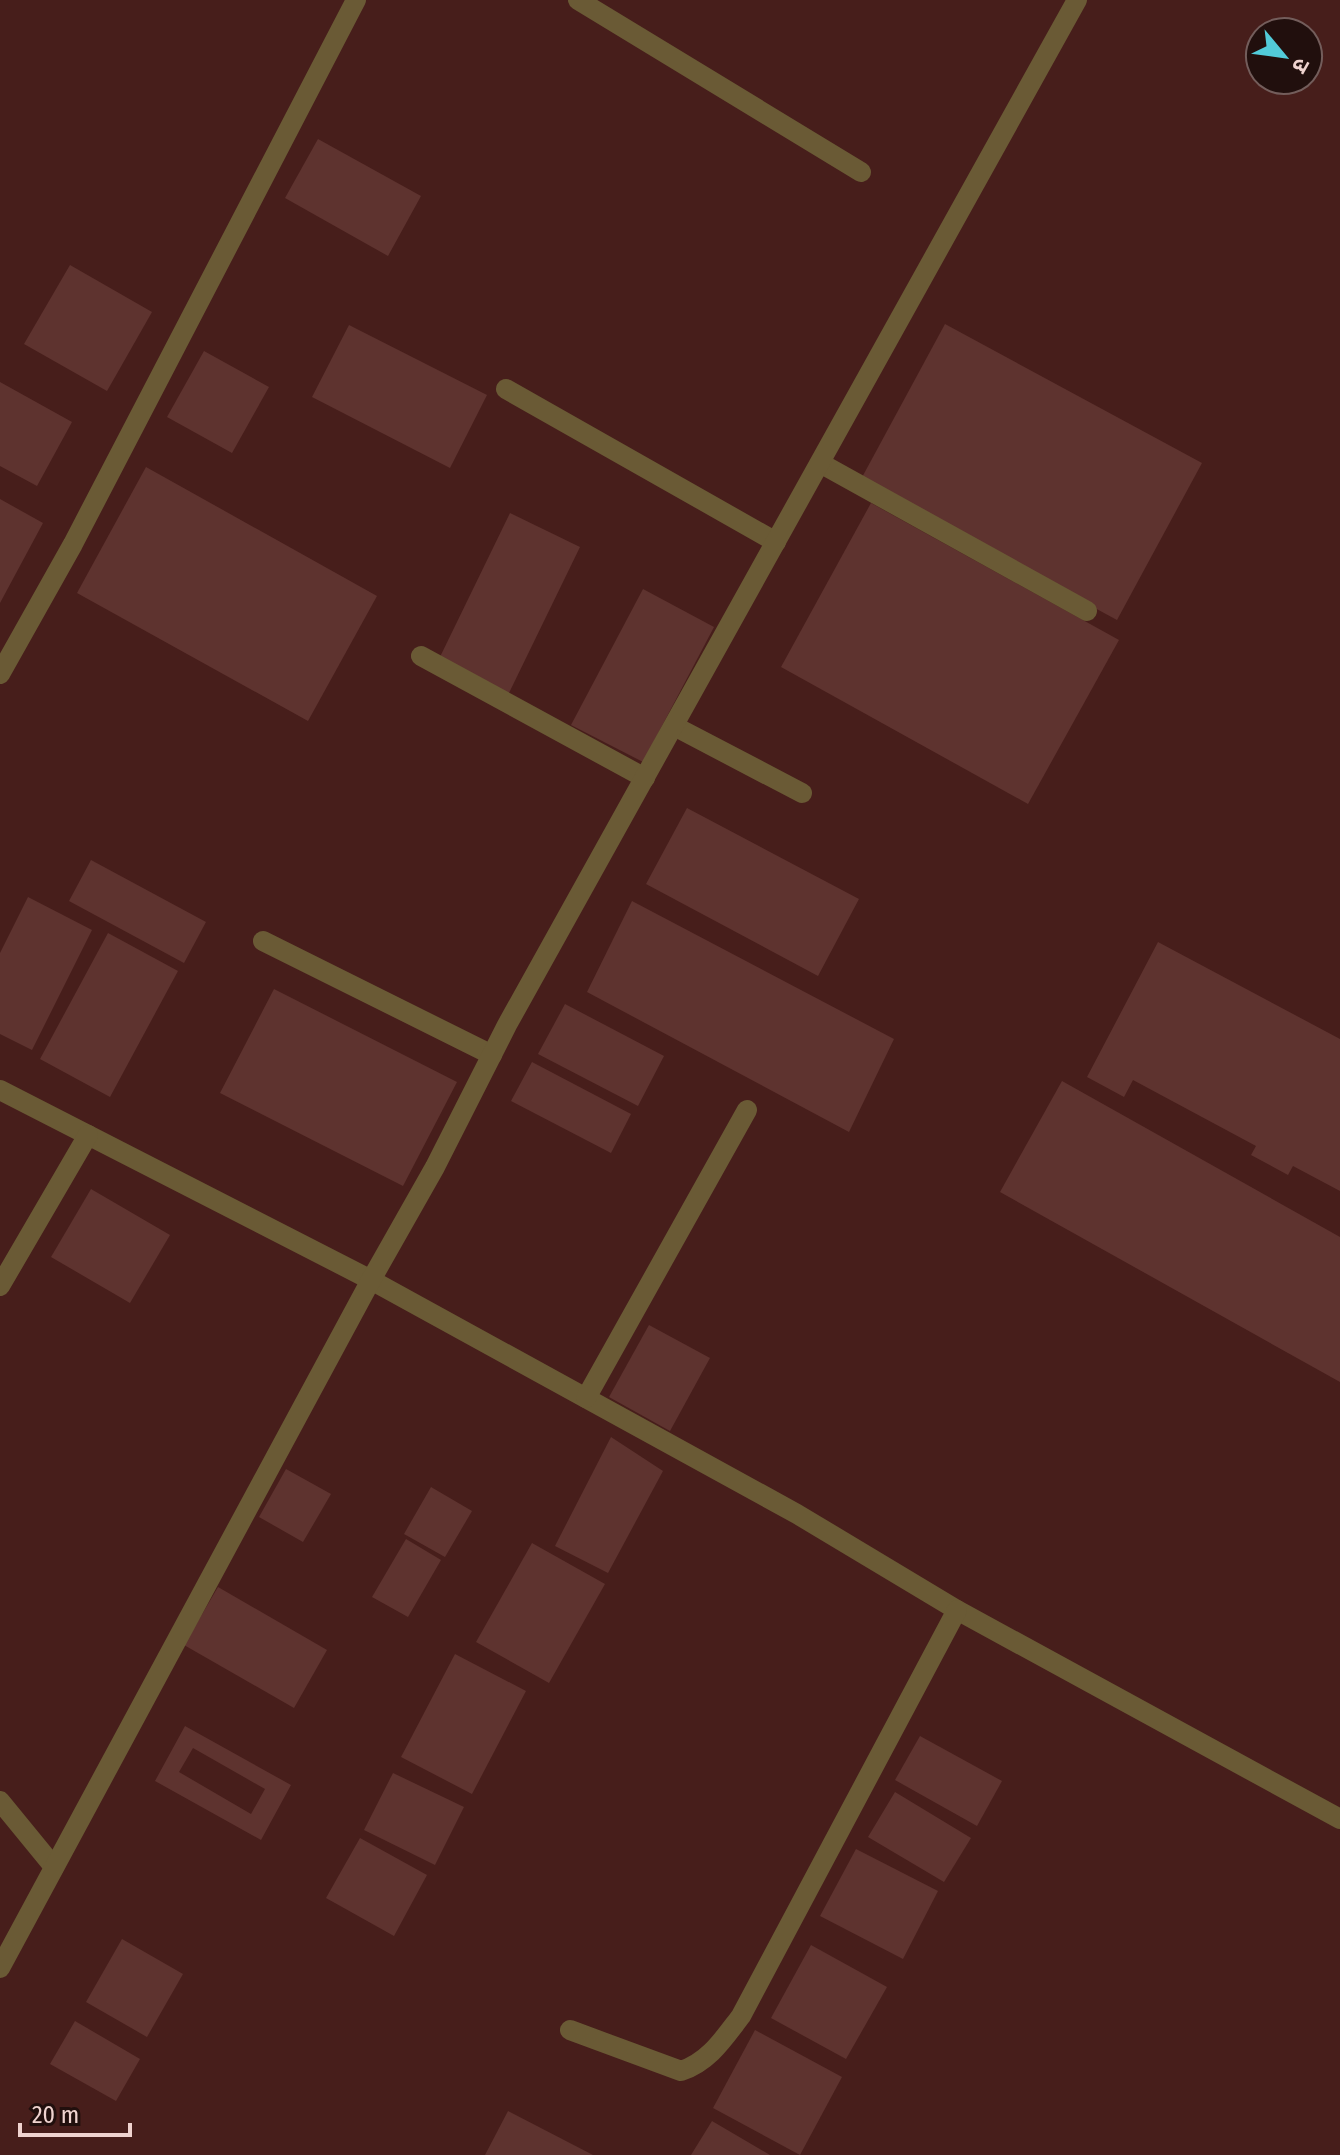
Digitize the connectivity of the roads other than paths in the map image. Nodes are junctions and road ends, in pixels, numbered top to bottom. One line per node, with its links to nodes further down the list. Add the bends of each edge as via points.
1 (356, 0): 10 (street)
2 (578, 0): 4 (street)
3 (1077, 0): 6 (street)
4 (861, 172)
5 (506, 389): 7 (street)
6 (820, 463): 7 (street); 8 (street)
7 (776, 542): 11 (street)
8 (1087, 611)
9 (421, 656): 12 (street)
10 (0, 674)
11 (674, 726): 12 (street); 13 (street)
12 (645, 778): 15 (street)
13 (802, 793)
14 (263, 941): 15 (street)
15 (492, 1055): 19 (street)
16 (0, 1090): 18 (street)
17 (747, 1110): 21 (street)
18 (88, 1135): 19 (street); 20 (street)
19 (371, 1280): 21 (street); 25 (street)
20 (0, 1286)
21 (586, 1398): 22 (street)
22 (957, 1610): 24 (street); 27 (street, via 741,2016 711,2053 681,2071)
23 (0, 1801): 25 (street)
24 (1340, 1819)
25 (54, 1867): 26 (street)
26 (0, 1968)
27 (570, 2030)

